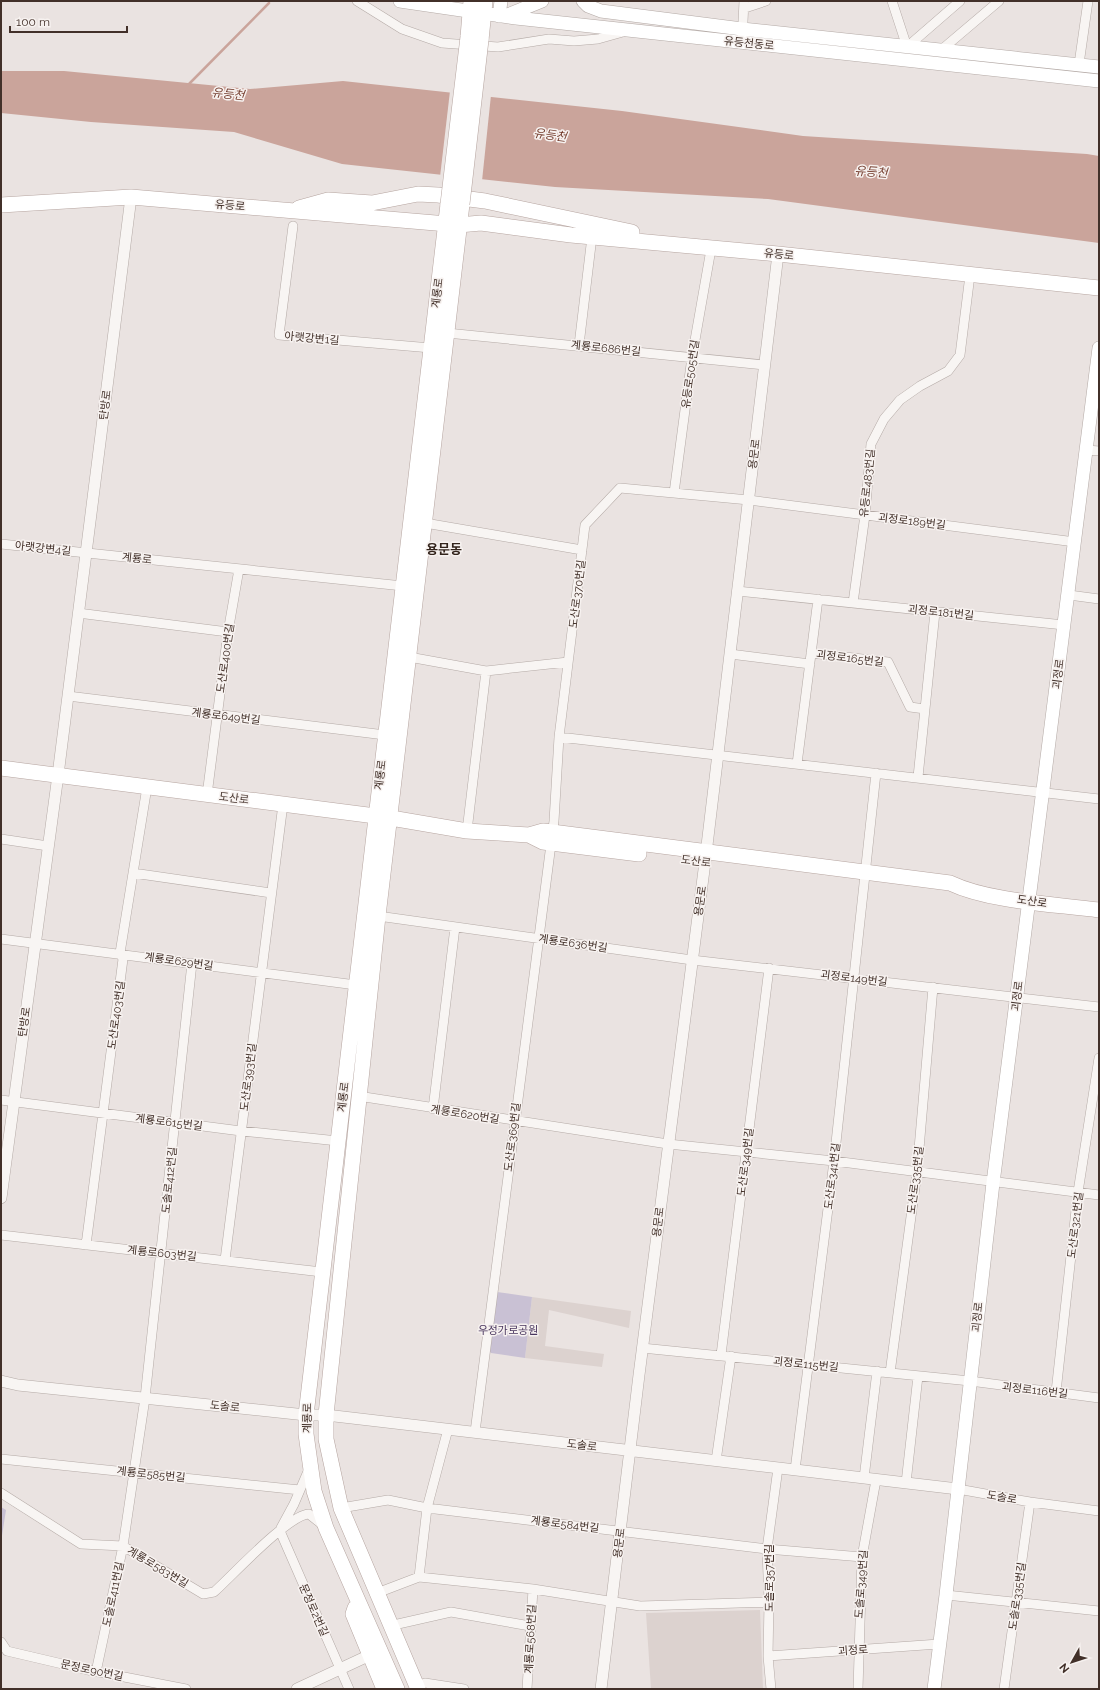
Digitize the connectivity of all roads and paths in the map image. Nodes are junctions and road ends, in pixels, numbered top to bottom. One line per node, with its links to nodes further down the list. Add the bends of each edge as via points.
1 (357, 1): 14 (street, via 402,29 442,43 498,47 549,39 574,41 598,38)
2 (400, 1): 12 (main road, 유등천동로)
3 (501, 1): 13 (main road)
4 (542, 1): 13 (main road)
5 (583, 1): 15 (main road, 유등천동로, via 588,6 601,10)
6 (766, 1): 11 (street)
7 (892, 1): 16 (street)
8 (960, 1): 16 (street)
9 (1000, 1): 17 (street)
10 (1088, 1): 18 (street)
11 (745, 5): 15 (street)
12 (470, 6): 13 (main road, 유등천동로); 24 (main road, 계룡로, bridge, via 474,38)
13 (502, 16): 14 (main road, 유등천동로)
14 (630, 30): 15 (main road, 유등천동로)
15 (742, 36): 16 (main road, 유등천동로); 20 (main road, 유등천동로)
16 (907, 47): 17 (main road, 유등천동로)
17 (940, 51): 18 (main road, 유등천동로)
18 (1079, 64): 19 (main road, 유등천동로)
19 (1099, 67)
20 (1099, 81)
21 (131, 197): 22 (main road, 유등로); 23 (main road, 유등로); 47 (street, 탄방로)
22 (1, 205)
23 (290, 210): 24 (main road, 유등로); 26 (main road, via 328,200 372,203 418,194 438,194 485,201 638,233)
24 (452, 224): 26 (main road, 유등로, via 481,223 571,235); 27 (main road, 유등로, via 484,234); 33 (main road, 계룡로); 35 (main road, 계룡로)
25 (293, 226): 35 (street, 아랫강변1길, via 279,336)
26 (664, 243): 29 (main road, 유등로)
27 (591, 245): 28 (main road, 유등로); 34 (street)
28 (710, 256): 29 (main road, 유등로); 37 (street, 유등로505번길)
29 (778, 259): 30 (main road, 유등로, via 793,264); 31 (main road, 유등로); 38 (street, 용문로)
30 (969, 283): 32 (main road, 유등로); 42 (street, 유등로483번길, via 960,355 948,371 900,400 884,419 871,444)
31 (1099, 288)
32 (1099, 297)
33 (447, 333): 34 (street, 계룡로686번길); 43 (main road, 계룡로)
34 (579, 345): 37 (street, 계룡로686번길)
35 (431, 348): 49 (main road, 계룡로)
36 (1099, 348): 39 (main road, 괴정로)
37 (692, 357): 38 (street, 계룡로686번길); 40 (street, 유등로505번길)
38 (765, 365): 41 (street, 용문로)
39 (1093, 451): 44 (main road, 괴정로)
40 (674, 493): 41 (street, 도산로370번길); 46 (street, 도산로370번길, via 620,488 585,525)
41 (748, 500): 42 (street, 괴정로189번길); 50 (street, 용문로)
42 (864, 515): 44 (street, 괴정로189번길); 54 (street, 유등로483번길)
43 (425, 523): 46 (street); 61 (main road, 계룡로)
44 (1074, 542): 51 (main road, 괴정로)
45 (1, 544): 47 (street, 아랫강변4길)
46 (582, 550): 62 (street, 도산로370번길)
47 (86, 552): 48 (street, 계룡로); 56 (street, 탄방로)
48 (239, 569): 49 (street, 계룡로); 58 (street, 도산로400번길)
49 (403, 586): 68 (main road, 계룡로)
50 (737, 591): 52 (street, 괴정로181번길); 60 (street, 용문로)
51 (1069, 595): 53 (street); 57 (main road, 괴정로)
52 (818, 599): 54 (street, 괴정로181번길); 59 (street)
53 (1099, 599)
54 (853, 603): 55 (street, 괴정로181번길)
55 (934, 612): 57 (street, 괴정로181번길); 66 (street)
56 (78, 613): 58 (street); 65 (street, 탄방로)
57 (1064, 625): 77 (main road, 괴정로)
58 (228, 632): 67 (street, 도산로400번길)
59 (811, 653): 63 (street, 괴정로165번길); 66 (street, 괴정로165번길, via 888,662 910,707)
60 (730, 654): 63 (street); 70 (street, 용문로)
61 (410, 657): 64 (street); 82 (main road, 계룡로)
62 (568, 662): 64 (street); 69 (street, 도산로370번길)
63 (810, 664): 71 (street, 괴정로165번길)
64 (486, 671): 83 (street)
65 (68, 696): 67 (street, 계룡로649번길); 74 (street, 탄방로)
66 (925, 709): 75 (street)
67 (217, 715): 68 (street, 계룡로649번길); 78 (street, 도산로400번길)
68 (385, 735): 81 (main road, 계룡로)
69 (559, 737): 70 (street); 84 (street, 도산로370번길)
70 (717, 755): 71 (street); 87 (street, 용문로)
71 (797, 764): 73 (street)
72 (1, 768): 74 (main road, 도산로)
73 (876, 773): 75 (street); 89 (street)
74 (58, 775): 76 (main road, 도산로); 86 (street, 탄방로)
75 (918, 777): 77 (street)
76 (148, 787): 78 (main road, 도산로); 88 (street, 도산로403번길)
77 (1043, 791): 79 (street); 91 (main road, 괴정로)
78 (207, 795): 80 (main road, 도산로)
79 (1099, 798)
80 (282, 804): 81 (main road, 도산로); 90 (street, 도산로393번길)
81 (376, 816): 82 (main road, 도산로); 104 (main road, 계룡로)
82 (391, 818): 83 (main road, 도산로); 93 (main road, 계룡로)
83 (467, 831): 84 (main road, 도산로, via 529,835 543,831)
84 (552, 837): 87 (main road, 도산로); 95 (street, 도산로369번길)
85 (1, 840): 86 (street)
86 (48, 846): 97 (street, 탄방로)
87 (706, 857): 89 (main road, 도산로); 99 (street, 용문로)
88 (133, 873): 90 (street); 98 (street, 도산로403번길)
89 (865, 877): 91 (main road, 도산로, via 950,883 966,890); 103 (street, 도산로341번길)
90 (271, 893): 102 (street, 도산로393번길)
91 (1028, 901): 92 (main road, 도산로); 106 (main road, 괴정로)
92 (1099, 910)
93 (378, 916): 94 (street, 계룡로636번길); 109 (main road, 계룡로)
94 (455, 927): 95 (street, 계룡로636번길); 112 (street)
95 (538, 938): 99 (street, 계룡로636번길); 114 (street, 도산로369번길)
96 (1, 939): 97 (street, 계룡로629번길)
97 (35, 943): 98 (street, 계룡로629번길); 111 (street, 탄방로)
98 (120, 953): 100 (street, 계룡로629번길); 113 (street, 도산로403번길, via 123,959)
99 (692, 960): 101 (street, 괴정로149번길); 118 (street, 용문로)
100 (192, 963): 102 (street, 계룡로629번길); 115 (street, 도솔로412번길)
101 (769, 968): 103 (street, 괴정로149번길); 119 (street, 도산로349번길)
102 (261, 974): 104 (street, 계룡로629번길); 116 (street, 도산로393번길)
103 (853, 978): 105 (street, 괴정로149번길); 120 (street, 도산로341번길)
104 (356, 985): 117 (main road, 계룡로)
105 (933, 987): 106 (street, 괴정로149번길); 121 (street, 도산로335번길)
106 (1016, 996): 107 (street, 괴정로149번길); 122 (main road, 괴정로)
107 (1099, 1007)
108 (1099, 1058): 123 (street, 도산로321번길)
109 (358, 1096): 112 (street, 계룡로620번길); 144 (main road, 계룡로)
110 (1, 1100): 111 (street, 계룡로615번길)
111 (13, 1102): 113 (street, 계룡로615번길); 125 (street, 탄방로)
112 (433, 1109): 114 (street, 계룡로620번길)
113 (103, 1113): 115 (street, 계룡로615번길); 127 (street, 도산로403번길)
114 (514, 1121): 118 (street, 계룡로620번길); 146 (street, 도산로369번길)
115 (175, 1122): 116 (street, 계룡로615번길); 128 (street, 도솔로412번길)
116 (242, 1131): 117 (street, 계룡로615번길); 129 (street, 도산로393번길)
117 (338, 1141): 130 (main road, 계룡로)
118 (668, 1144): 119 (street, 계룡로620번길); 131 (street, 용문로)
119 (746, 1152): 120 (street, 계룡로620번길); 132 (street, 도산로349번길)
120 (834, 1161): 121 (street, 계룡로620번길); 134 (street, 도산로341번길)
121 (917, 1172): 122 (street, 계룡로620번길); 136 (street, 도산로335번길)
122 (993, 1183): 123 (street, 계룡로620번길); 139 (main road, 괴정로)
123 (1078, 1192): 124 (street, 계룡로620번길); 140 (street, 도산로321번길)
124 (1099, 1196)
125 (1, 1198)
126 (1, 1235): 127 (street, 계룡로603번길)
127 (86, 1245): 128 (street, 계룡로603번길)
128 (161, 1254): 129 (street, 계룡로603번길); 141 (street, 도솔로412번길)
129 (225, 1260): 130 (street, 계룡로603번길)
130 (322, 1272): 143 (main road, 계룡로)
131 (642, 1348): 132 (street, 괴정로115번길); 147 (street, 용문로)
132 (721, 1355): 133 (street, 괴정로115번길)
133 (731, 1356): 134 (street, 괴정로115번길); 149 (street)
134 (808, 1364): 135 (street, 괴정로115번길); 152 (street, 도산로341번길)
135 (877, 1371): 136 (street, 괴정로115번길); 154 (street)
136 (890, 1373): 137 (street, 괴정로115번길)
137 (918, 1376): 139 (street, 괴정로115번길); 156 (street)
138 (1, 1381): 141 (street, 도솔로)
139 (970, 1381): 140 (street, 괴정로116번길); 157 (main road, 괴정로)
140 (1056, 1392): 142 (street, 괴정로116번길)
141 (145, 1398): 143 (street, 도솔로); 153 (street, 도솔로411번길)
142 (1099, 1398)
143 (306, 1414): 144 (street, 도솔로); 150 (main road, 계룡로)
144 (326, 1414): 145 (street, 도솔로); 161 (main road, 계룡로, via 326,1439)
145 (448, 1429): 146 (street, 도솔로); 162 (street)
146 (475, 1432): 147 (street, 도솔로)
147 (630, 1450): 149 (street, 도솔로); 166 (street, 용문로)
148 (1, 1459): 153 (street, 계룡로585번길)
149 (716, 1461): 151 (street, 도솔로)
150 (310, 1464): 158 (street, 계룡로583번길); 164 (main road, 계룡로, via 314,1491)
151 (778, 1468): 152 (street, 도솔로); 168 (street, 도솔로357번길)
152 (795, 1470): 154 (street, 도솔로)
153 (135, 1473): 158 (street, 계룡로585번길); 167 (street, 도솔로411번길)
154 (864, 1478): 155 (street, 도솔로)
155 (876, 1480): 156 (street, 도솔로); 169 (street, 도솔로349번길)
156 (906, 1483): 157 (street, 도솔로)
157 (958, 1489): 160 (street, 도솔로); 172 (main road, 괴정로)
158 (300, 1490): 165 (street, 계룡로583번길)
159 (1, 1493): 167 (street, 계룡로583번길, via 81,1544)
160 (1030, 1502): 163 (street, 도솔로); 177 (street, 도솔로335번길)
161 (341, 1508): 162 (street, 계룡로584번길, via 388,1500); 174 (main road, 계룡로)
162 (427, 1508): 166 (street, 계룡로584번길); 170 (street)
163 (1099, 1510)
164 (326, 1528): 165 (street, 계룡로583번길, via 309,1514); 173 (main road, 계룡로)
165 (280, 1531): 167 (street, 계룡로583번길, via 214,1592 203,1594); 187 (street, 문정로2번길)
166 (620, 1531): 168 (street, 계룡로584번길); 175 (street, 용문로)
167 (123, 1546): 188 (street, 도솔로411번길)
168 (768, 1549): 169 (street, 계룡로584번길); 176 (street, 도솔로357번길)
169 (862, 1557): 183 (street, 도솔로349번길)
170 (419, 1577): 171 (street); 174 (street)
171 (533, 1589): 175 (street); 180 (street, 계룡로568번길)
172 (946, 1595): 177 (street); 182 (main road, 괴정로)
173 (358, 1599): 185 (main road, via 353,1614); 194 (main road, 계룡로)
174 (379, 1599): 179 (main road, 계룡로, via 392,1612); 189 (main road, 계룡로)
175 (612, 1601): 176 (street, via 640,1606); 197 (street, 용문로)
176 (769, 1602): 186 (street, 도솔로357번길)
177 (1016, 1602): 178 (street); 201 (street, 도솔로335번길)
178 (1099, 1611)
179 (398, 1624): 180 (street, via 451,1612); 189 (main road, 계룡로)
180 (530, 1626): 196 (street, 계룡로568번길)
181 (1, 1642): 184 (street)
182 (939, 1644): 183 (street, 괴정로); 200 (main road, 괴정로)
183 (858, 1650): 186 (street, 괴정로); 199 (street, 도솔로349번길)
184 (4, 1653): 188 (street, 문정로90번길)
185 (370, 1655): 187 (street); 193 (main road)
186 (768, 1656): 198 (street, 도솔로357번길)
187 (340, 1668): 191 (street); 192 (street, 문정로2번길)
188 (96, 1672): 190 (street, 문정로90번길)
189 (423, 1687): 195 (street)
190 (186, 1689)
191 (296, 1689)
192 (349, 1689)
193 (384, 1689)
194 (397, 1689)
195 (464, 1689)
196 (527, 1689)
197 (602, 1689)
198 (771, 1689)
199 (858, 1689)
200 (934, 1689)
201 (1004, 1689)

